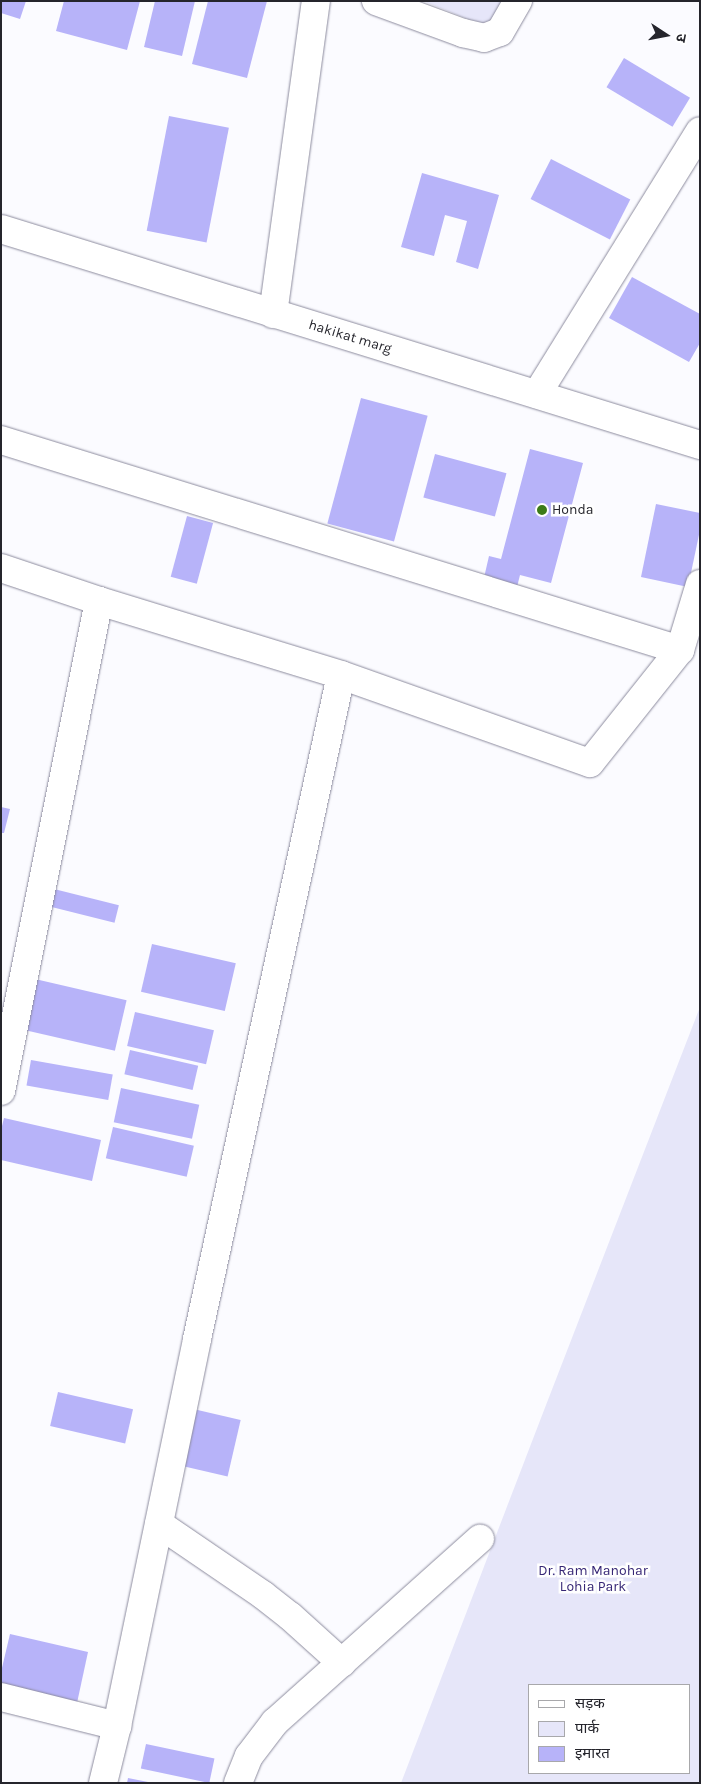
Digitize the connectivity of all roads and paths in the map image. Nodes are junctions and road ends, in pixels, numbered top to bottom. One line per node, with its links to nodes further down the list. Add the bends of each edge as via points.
1 (316, 1): 6 (street)
2 (376, 1): 3 (street, via 463,34 484,38 500,32)
3 (518, 1)
4 (700, 131): 7 (street)
5 (1, 229): 6 (street, hakikat marg)
6 (273, 314): 7 (street, hakikat marg)
7 (537, 394): 9 (street, hakikat marg)
8 (1, 440): 13 (street)
9 (700, 445)
10 (1, 568): 12 (street)
11 (700, 584): 13 (street)
12 (99, 601): 14 (street); 15 (street)
13 (680, 650): 14 (street, via 590,763)
14 (341, 675): 16 (street)
15 (3, 1076)
16 (159, 1524): 18 (street, via 263,1595); 20 (street)
17 (480, 1539): 18 (street)
18 (342, 1663): 22 (street, via 260,1739)
19 (1, 1697): 20 (street)
20 (117, 1726): 21 (street)
21 (103, 1783)
22 (238, 1783)

